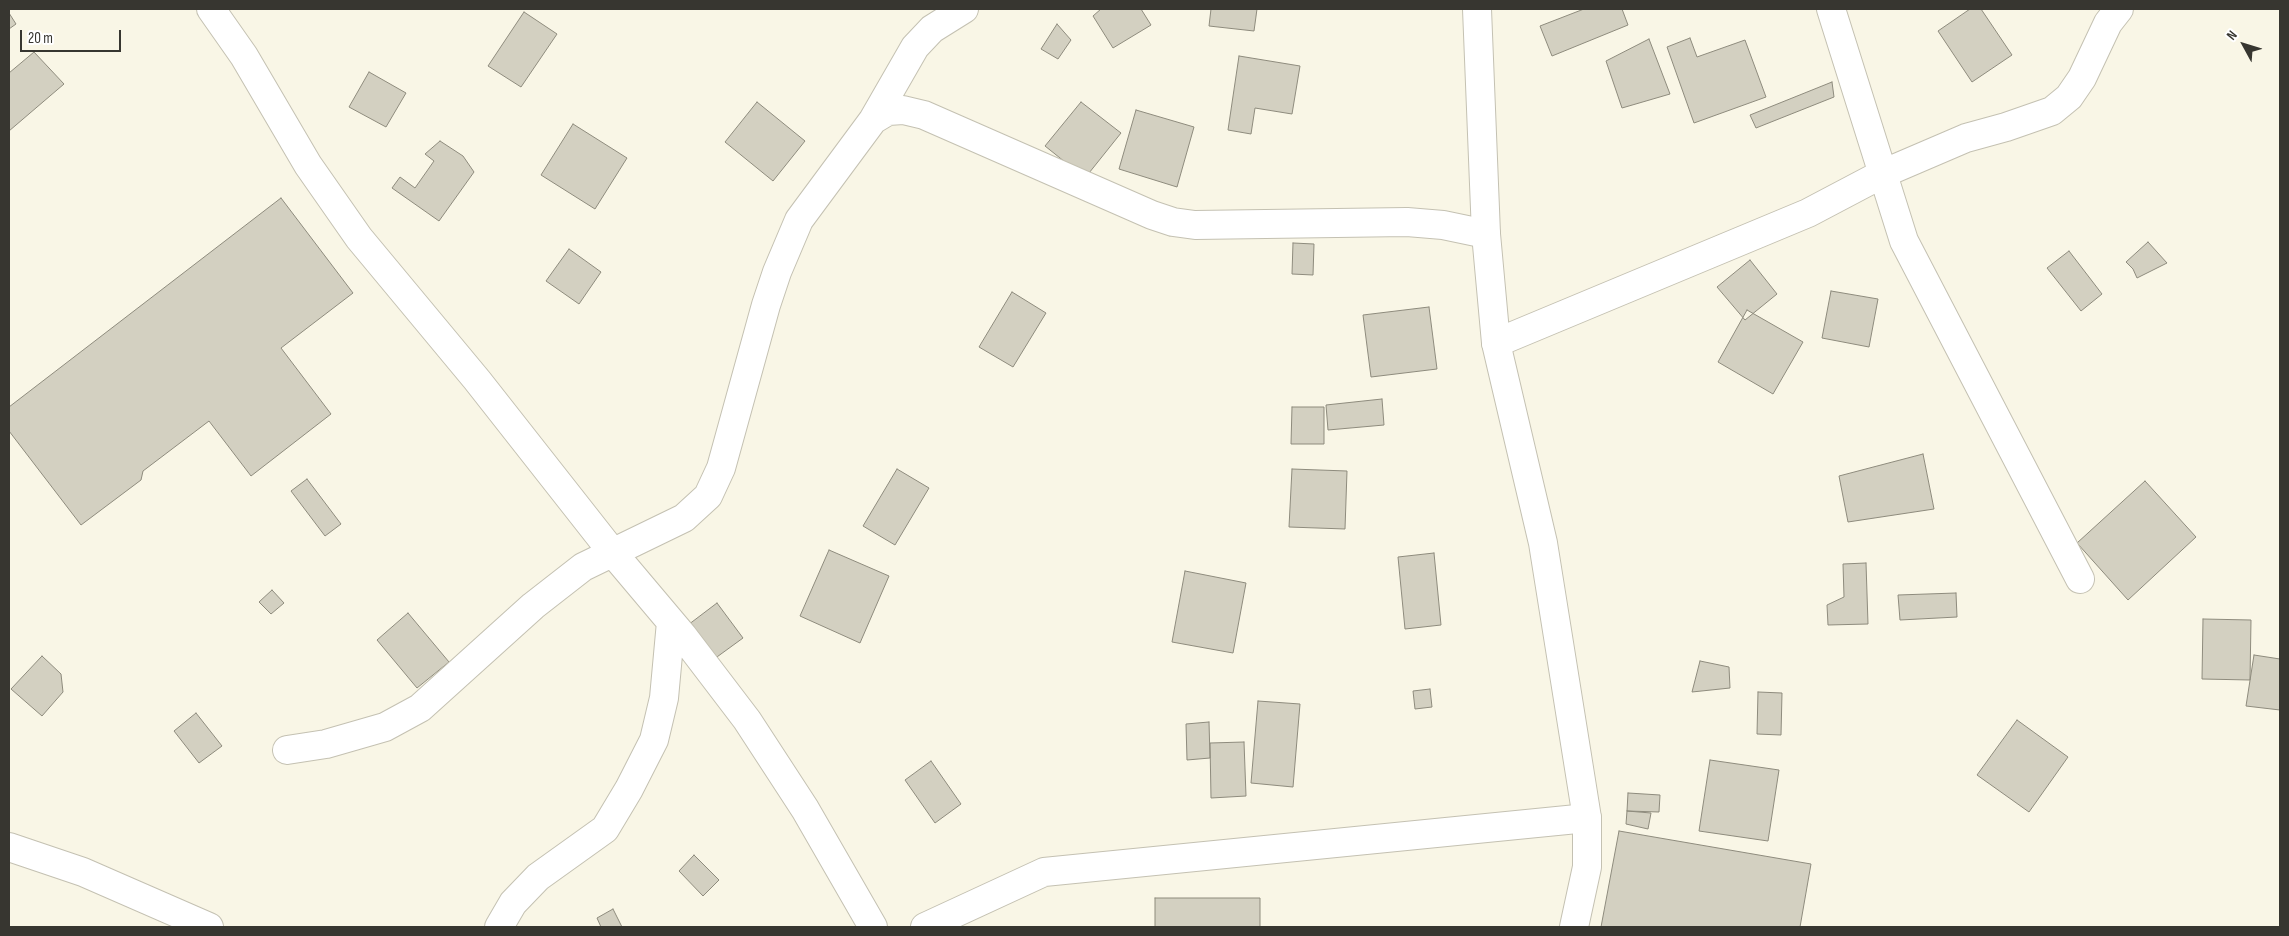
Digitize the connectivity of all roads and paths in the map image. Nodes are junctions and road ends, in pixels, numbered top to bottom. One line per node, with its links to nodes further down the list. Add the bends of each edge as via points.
1 (211, 9): 10 (street, via 244,56 308,165 359,238 477,380)
2 (964, 9): 6 (street, via 932,29 915,47)
3 (1477, 9): 8 (street)
4 (1831, 9): 7 (street)
5 (2119, 9): 7 (street, via 2108,23 2082,78 2069,97 2052,111 1966,138)
6 (873, 120): 8 (street, via 888,111 903,110 924,115 1172,222 1195,225 1407,222); 10 (street, via 799,220 774,280 721,468 708,496 684,518)
7 (1882, 174): 9 (street, via 1808,213); 11 (street, via 1904,241)
8 (1486, 234): 9 (street)
9 (1496, 343): 14 (street, via 1543,542)
10 (613, 553): 12 (street); 13 (street, via 583,568 533,606 420,708 385,727 326,744)
11 (2080, 579)
12 (671, 622): 17 (street, via 664,698 654,740 630,789 605,829 538,878 513,902); 18 (street, via 748,720 805,809)
13 (287, 750)
14 (1587, 818): 19 (street, via 1044,872); 20 (street, via 1587,867)
15 (9, 847): 16 (street, via 82,872)
16 (209, 927)
17 (499, 927)
18 (872, 927)
19 (925, 927)
20 (1574, 927)

